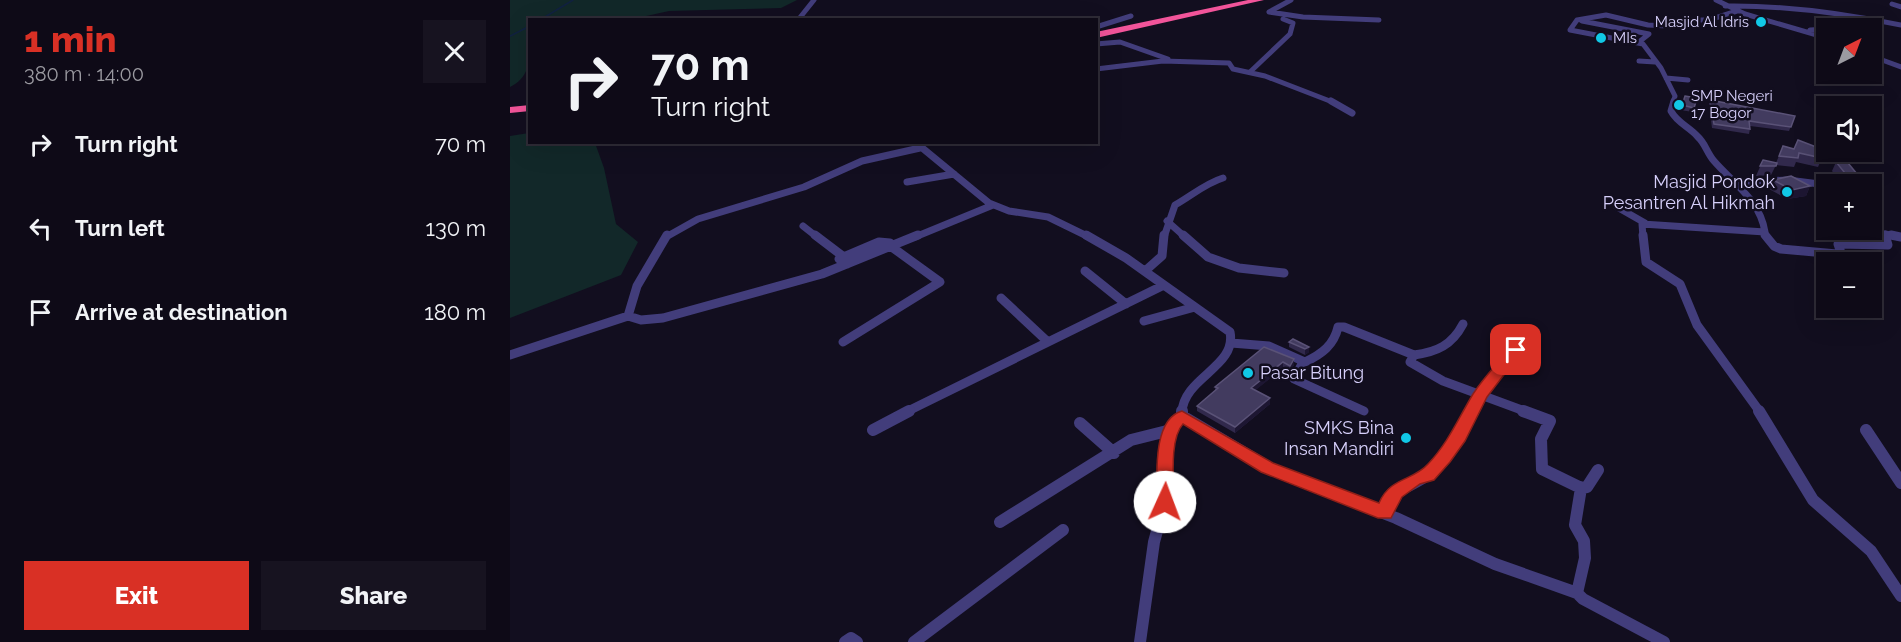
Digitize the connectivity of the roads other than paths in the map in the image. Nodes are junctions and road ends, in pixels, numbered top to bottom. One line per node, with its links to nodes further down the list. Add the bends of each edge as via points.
1 (814, 0): 12 (street)
2 (1238, 0): 17 (highway)
3 (1260, 0): 21 (highway)
4 (1291, 0): 10 (street)
5 (1716, 0): 7 (street)
6 (1892, 4): 8 (street)
7 (1725, 6): 9 (street); 15 (street, via 1764,5 1846,13)
8 (1901, 7)
9 (1737, 11): 14 (street, via 1667,26 1606,15); 19 (street)
10 (1269, 12): 13 (street, via 1358,23); 30 (street, via 1294,25 1286,39)
11 (1131, 16): 16 (street)
12 (800, 18)
13 (1379, 20)
14 (1577, 20): 22 (street, via 1571,32); 22 (street, via 1649,34)
15 (1901, 25)
16 (1098, 27)
17 (1098, 28)
18 (1816, 29): 19 (street)
19 (1802, 30): 20 (street)
20 (1816, 34)
21 (1098, 35)
22 (1639, 42): 27 (street)
23 (1098, 44): 25 (street, via 1120,42)
24 (1882, 60): 28 (street)
25 (1173, 61): 29 (street); 30 (street, via 1229,63 1232,72)
26 (1639, 62): 27 (street)
27 (1654, 62): 31 (street)
28 (1901, 67)
29 (1098, 69)
30 (1250, 72): 35 (street, via 1343,106)
31 (1666, 78): 32 (street); 40 (street, via 1675,96 1671,111 1674,117 1699,137 1709,155)
32 (1688, 80)
33 (528, 110): 34 (highway)
34 (510, 112)
35 (1352, 113)
36 (917, 145): 37 (street); 58 (street, via 860,162 823,181 669,233 633,295)
37 (954, 174): 39 (street); 42 (street)
38 (1223, 177): 44 (street, via 1178,202)
39 (907, 182)
40 (1737, 182): 41 (street, via 1788,180); 47 (street, via 1760,211 1766,229)
41 (1816, 184)
42 (993, 205): 49 (street); 52 (street, via 1063,223)
43 (1617, 207): 45 (street)
44 (1167, 221): 52 (street, via 1162,256); 53 (street, via 1208,257 1239,268)
45 (1645, 223): 47 (street); 83 (street, via 1641,226 1646,262 1680,284 1697,325 1776,436 1813,500 1871,551)
46 (804, 226): 50 (street)
47 (1763, 232): 48 (street, via 1777,247 1837,254 1841,253 1838,244 1885,246 1885,234)
48 (1901, 237)
49 (891, 244): 50 (street, via 879,242); 61 (street, via 940,282)
50 (845, 261): 58 (street, via 815,276 683,313 646,320)
51 (1085, 271): 56 (street)
52 (1145, 272): 54 (street)
53 (1284, 273)
54 (1162, 285): 56 (street); 57 (street)
55 (1001, 298): 62 (street)
56 (1126, 304): 62 (street)
57 (1195, 308): 59 (street); 63 (street, via 1230,332)
58 (628, 316): 65 (street)
59 (1144, 321)
60 (1463, 324): 66 (street, via 1444,349)
61 (843, 342)
62 (1048, 342): 73 (street)
63 (1232, 343): 67 (street, via 1269,346); 70 (street, via 1226,355 1192,388 1182,407)
64 (1516, 350): 68 (street)
65 (510, 355)
66 (1414, 355): 67 (street, via 1338,327 1319,357); 68 (street, via 1409,360 1412,364 1430,375)
67 (1303, 362): 69 (street, via 1294,379)
68 (1480, 395): 78 (street, via 1550,421 1541,439 1542,469); 79 (street, via 1444,458 1428,476 1414,479 1395,492)
69 (1364, 411)
70 (1182, 416): 72 (street); 79 (street, via 1267,468)
71 (1080, 423): 75 (street)
72 (1171, 429): 75 (street, via 1139,436); 87 (street, via 1165,459 1165,502 1154,542)
73 (873, 430)
74 (1866, 430): 77 (street)
75 (1114, 453): 80 (street)
76 (1598, 470): 78 (street, via 1587,487)
77 (1901, 483)
78 (1581, 488): 82 (street, via 1575,525 1586,539 1587,550)
79 (1384, 513): 82 (street, via 1495,564)
80 (1000, 522)
81 (1063, 530): 86 (street)
82 (1577, 593): 88 (street)
83 (1901, 596)
84 (844, 642): 85 (street, via 851,638)
85 (857, 642)
86 (914, 642)
87 (1140, 642)
88 (1664, 642)

